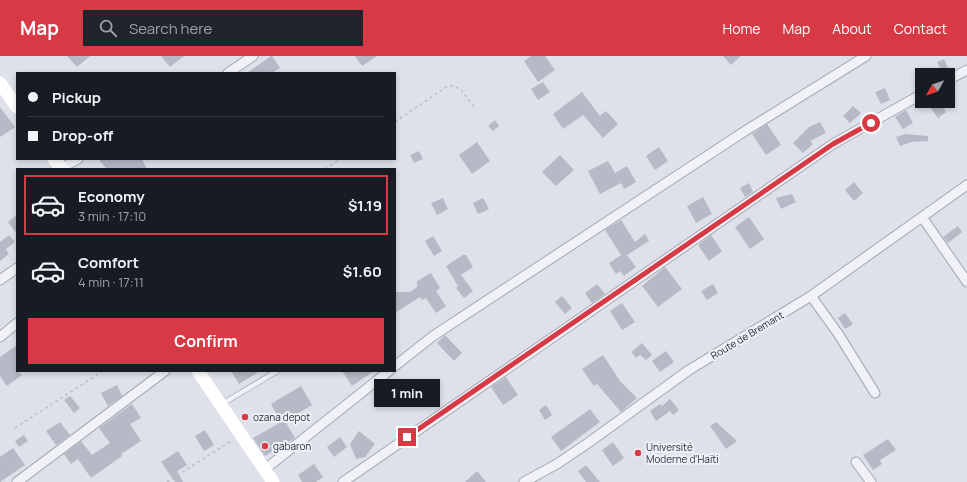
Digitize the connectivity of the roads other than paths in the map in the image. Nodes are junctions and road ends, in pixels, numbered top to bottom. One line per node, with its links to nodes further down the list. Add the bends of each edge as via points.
1 (253, 56): 4 (street)
2 (866, 56): 19 (street, via 718,148 434,336)
3 (967, 70): 5 (street)
4 (229, 72)
5 (955, 76)
6 (0, 83): 8 (main road)
7 (915, 98): 30 (street, via 833,144)
8 (16, 106)
9 (75, 160): 10 (street)
10 (59, 165)
11 (967, 185): 12 (street, Route de Bremant)
12 (922, 217): 15 (street); 16 (street, Route de Bremant)
13 (16, 269): 14 (street)
14 (0, 280)
15 (967, 282)
16 (811, 296): 24 (street); 31 (street, Route de Bremant, via 689,370 588,443)
17 (16, 324): 18 (street)
18 (0, 337)
19 (396, 365)
20 (164, 372): 28 (street)
21 (199, 372): 25 (main road)
22 (275, 372): 25 (lane)
23 (388, 372): 27 (street)
24 (875, 393)
25 (221, 405): 27 (main road)
26 (856, 462): 32 (street)
27 (264, 470): 29 (main road)
28 (17, 482)
29 (273, 482)
30 (343, 482)
31 (524, 482)
32 (871, 482)

